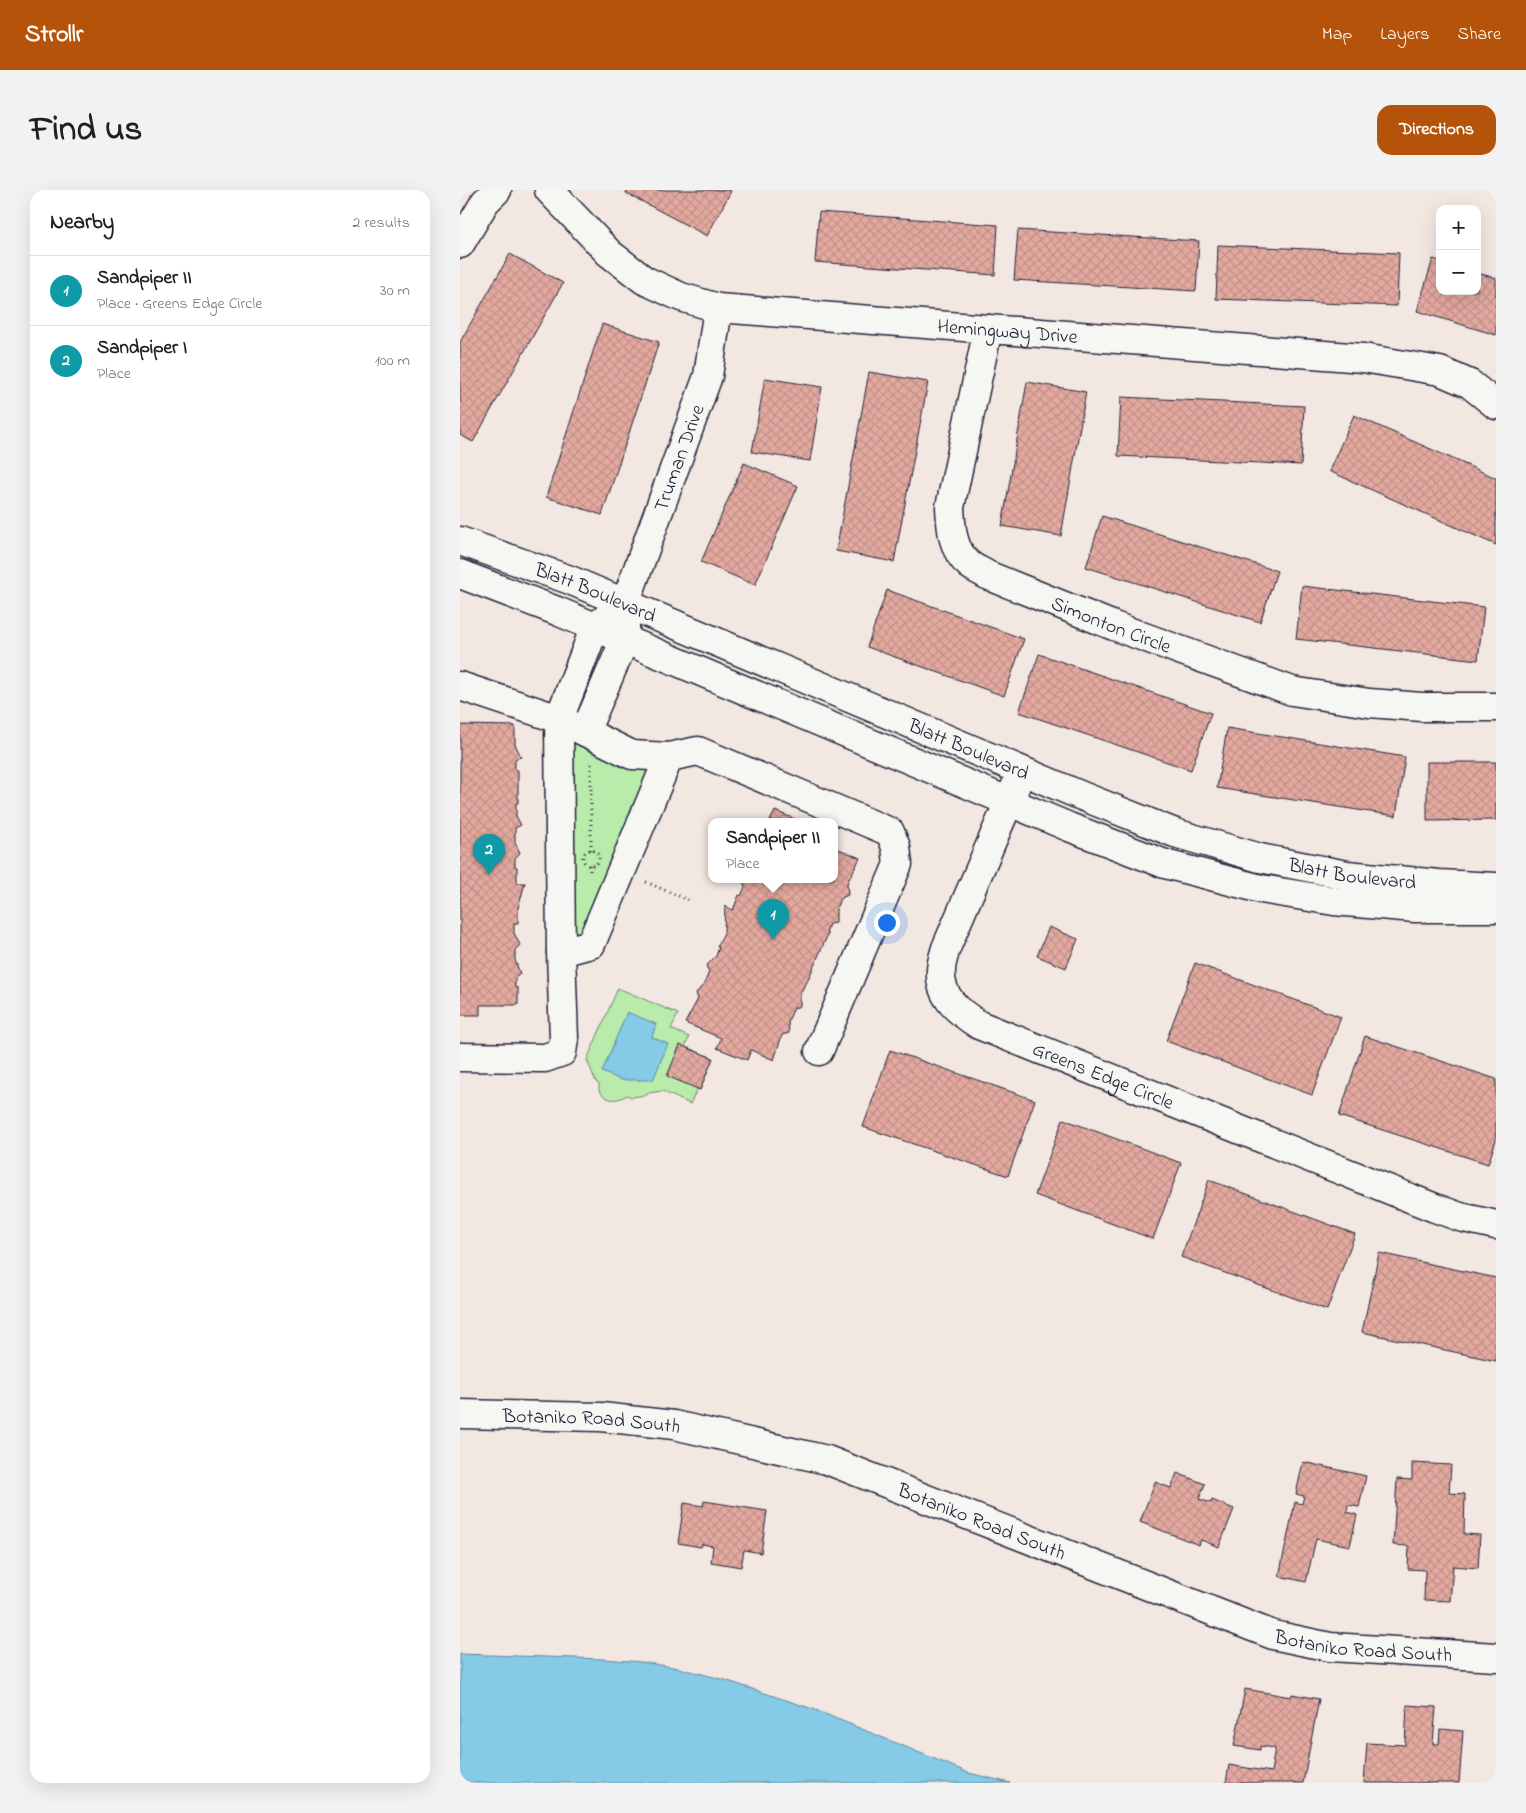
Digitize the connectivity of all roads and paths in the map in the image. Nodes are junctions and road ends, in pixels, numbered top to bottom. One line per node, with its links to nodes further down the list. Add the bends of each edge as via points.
1 (497, 190): 3 (street, via 485,202)
2 (549, 190): 4 (street, Hemingway Drive, via 609,253 644,280 681,297)
3 (460, 244)
4 (718, 308): 5 (street, Hemingway Drive); 9 (street, Truman Drive, via 708,376)
5 (988, 329): 6 (street, Hemingway Drive, via 1363,358 1440,371 1470,384); 13 (street, Simonton Circle, via 950,507 951,529 959,553 969,565 1114,626 1292,691 1369,704)
6 (1496, 405)
7 (460, 540): 9 (street, Blatt Boulevard)
8 (460, 574): 10 (street, Blatt Boulevard)
9 (625, 604): 10 (street); 11 (street); 17 (street, Blatt Boulevard)
10 (595, 626): 11 (street, Blatt Boulevard); 14 (street)
11 (625, 639): 15 (street); 18 (street, Blatt Boulevard)
12 (460, 686): 14 (street)
13 (1496, 707)
14 (559, 719): 15 (street); 22 (street)
15 (588, 734): 16 (street, via 632,755); 19 (path)
16 (669, 757): 22 (street, via 591,944); 23 (street, via 698,751 890,832 898,864)
17 (1022, 771): 18 (street, Greens Edge Circle); 20 (street, Blatt Boulevard, via 1175,833 1260,858 1347,875)
18 (1009, 801): 21 (street, Blatt Boulevard, via 1164,864 1261,889 1334,901 1415,908); 25 (street, Greens Edge Circle, via 946,948 941,971 943,992 958,1011 979,1025 1426,1204 1460,1217)
19 (591, 850): 19 (path, via 583,856 585,863 590,865 598,858)
20 (1496, 887)
21 (1496, 908)
22 (561, 952): 24 (street, via 562,1052 545,1058)
23 (819, 1052)
24 (460, 1057)
25 (1496, 1225)
26 (460, 1414): 27 (street, Botaniko Road South, via 601,1417 674,1425 827,1460 1274,1635 1330,1646)
27 (1496, 1657)

